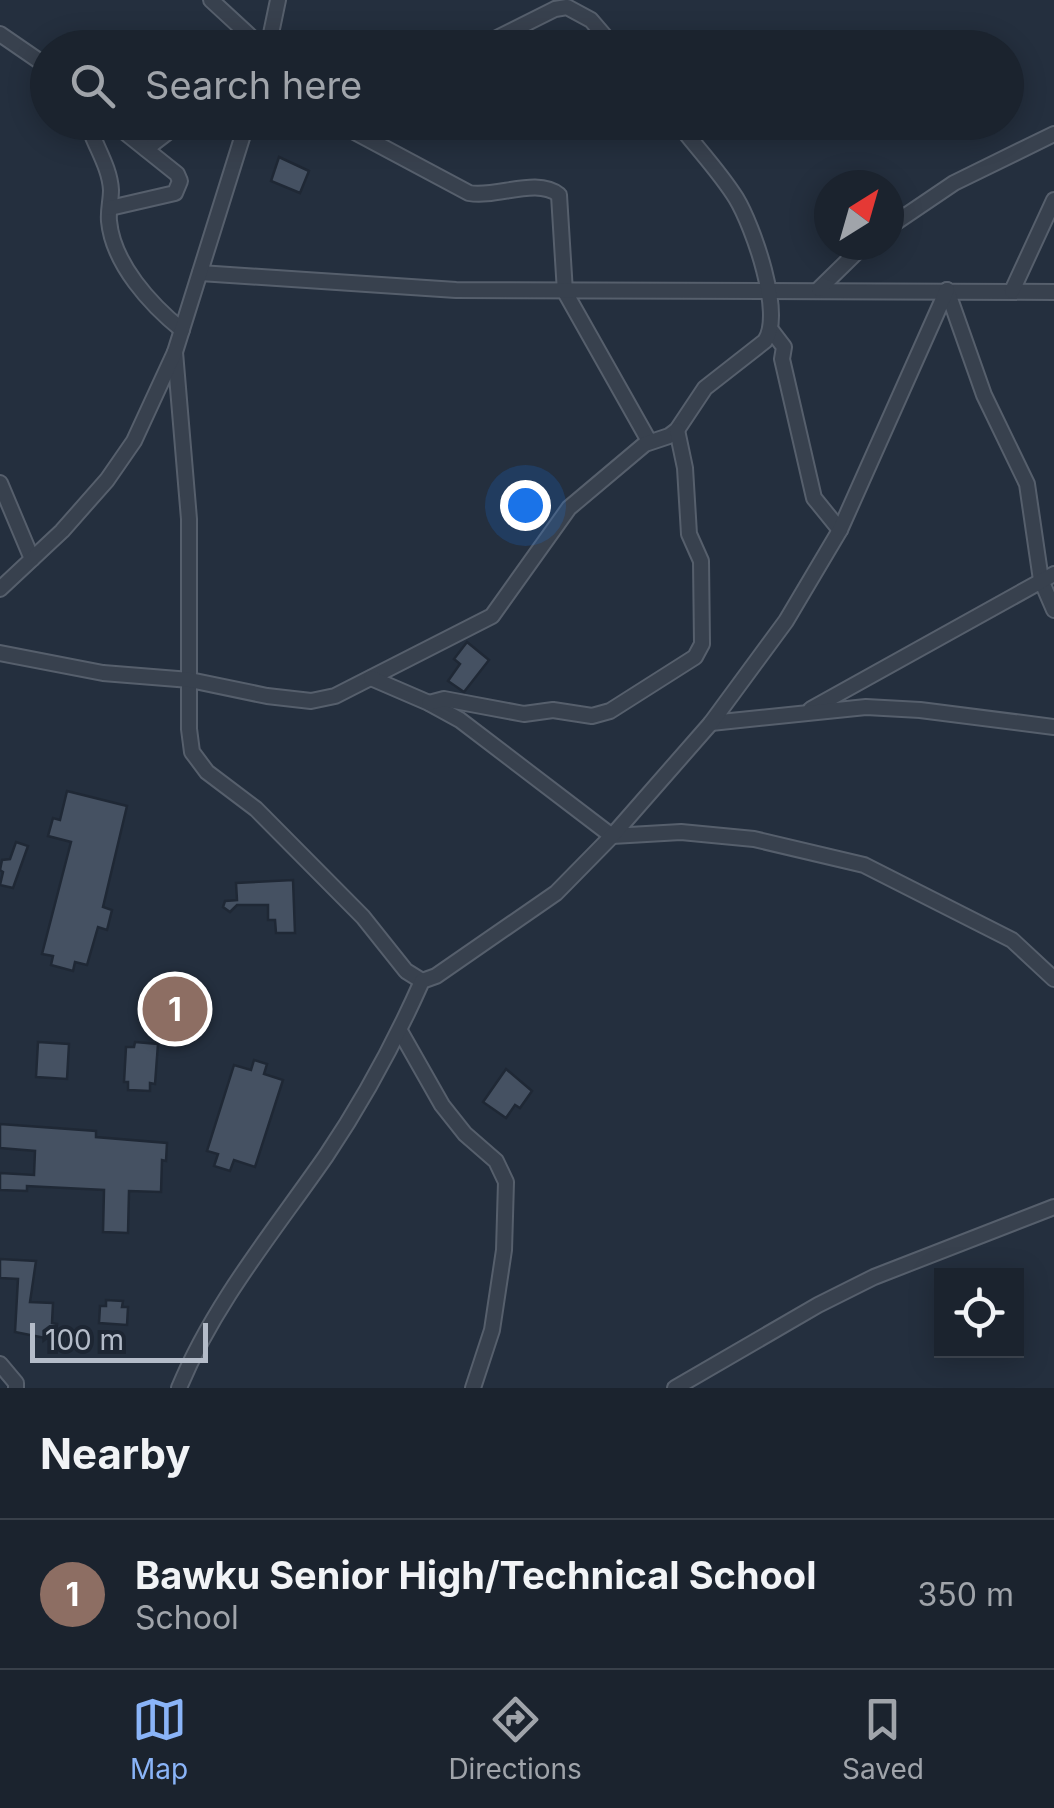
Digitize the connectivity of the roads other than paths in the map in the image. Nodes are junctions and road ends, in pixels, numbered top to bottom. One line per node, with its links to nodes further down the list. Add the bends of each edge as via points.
1 (210, 0): 5 (street)
2 (278, 0): 6 (street)
3 (585, 0): 4 (street)
4 (591, 20): 7 (street, via 566,7); 8 (street)
5 (245, 30)
6 (270, 30)
7 (517, 30)
8 (599, 30)
9 (0, 34): 10 (street)
10 (30, 55)
11 (1054, 134): 21 (street, via 954,183)
12 (94, 140): 20 (street, via 110,181)
13 (136, 140): 18 (street)
14 (157, 140): 18 (street)
15 (242, 140): 23 (street)
16 (370, 140): 28 (street, via 469,193 544,187 556,192 562,202)
17 (691, 140): 24 (street, via 735,196)
18 (146, 148): 20 (street, via 177,174 178,188)
19 (1054, 200): 27 (street)
20 (110, 208): 30 (street, via 112,234 136,286)
21 (904, 217)
22 (849, 260): 25 (street)
23 (200, 272): 28 (street); 30 (street)
24 (767, 289): 25 (street); 28 (street); 31 (street)
25 (819, 289): 26 (street)
26 (947, 290): 27 (street); 36 (street); 38 (street, via 984,395 1027,484)
27 (1012, 291): 29 (street)
28 (565, 292): 34 (street)
29 (1054, 292)
30 (182, 330): 32 (street)
31 (772, 330): 33 (street, via 704,388); 36 (street, via 784,346 814,498)
32 (175, 352): 37 (street, via 119,464); 43 (street, via 189,519)
33 (677, 430): 34 (street); 44 (street, via 690,534 702,561 702,644 695,657 592,716)
34 (649, 440): 42 (street, via 555,524 492,616)
35 (0, 483): 37 (street)
36 (840, 530): 46 (street, via 786,621)
37 (32, 559): 39 (street)
38 (1048, 577): 40 (street); 45 (street)
39 (0, 589)
40 (1054, 610)
41 (0, 654): 43 (street)
42 (371, 678): 43 (street, via 318,701); 44 (street)
43 (190, 680): 50 (street, via 192,752 207,772 256,809)
44 (429, 702): 48 (street)
45 (806, 712): 46 (street); 47 (street, via 920,710)
46 (711, 722): 48 (street)
47 (1054, 727)
48 (612, 836): 49 (street, via 681,832 754,839 864,865 1012,940); 50 (street, via 556,893)
49 (1054, 979)
50 (422, 982): 51 (street)
51 (400, 1031): 55 (street, via 328,1152 234,1285); 56 (street, via 442,1106 496,1162 506,1182 492,1330)
52 (1054, 1208): 57 (street, via 874,1277)
53 (0, 1364): 54 (street)
54 (16, 1388)
55 (179, 1388)
56 (473, 1388)
57 (675, 1388)

